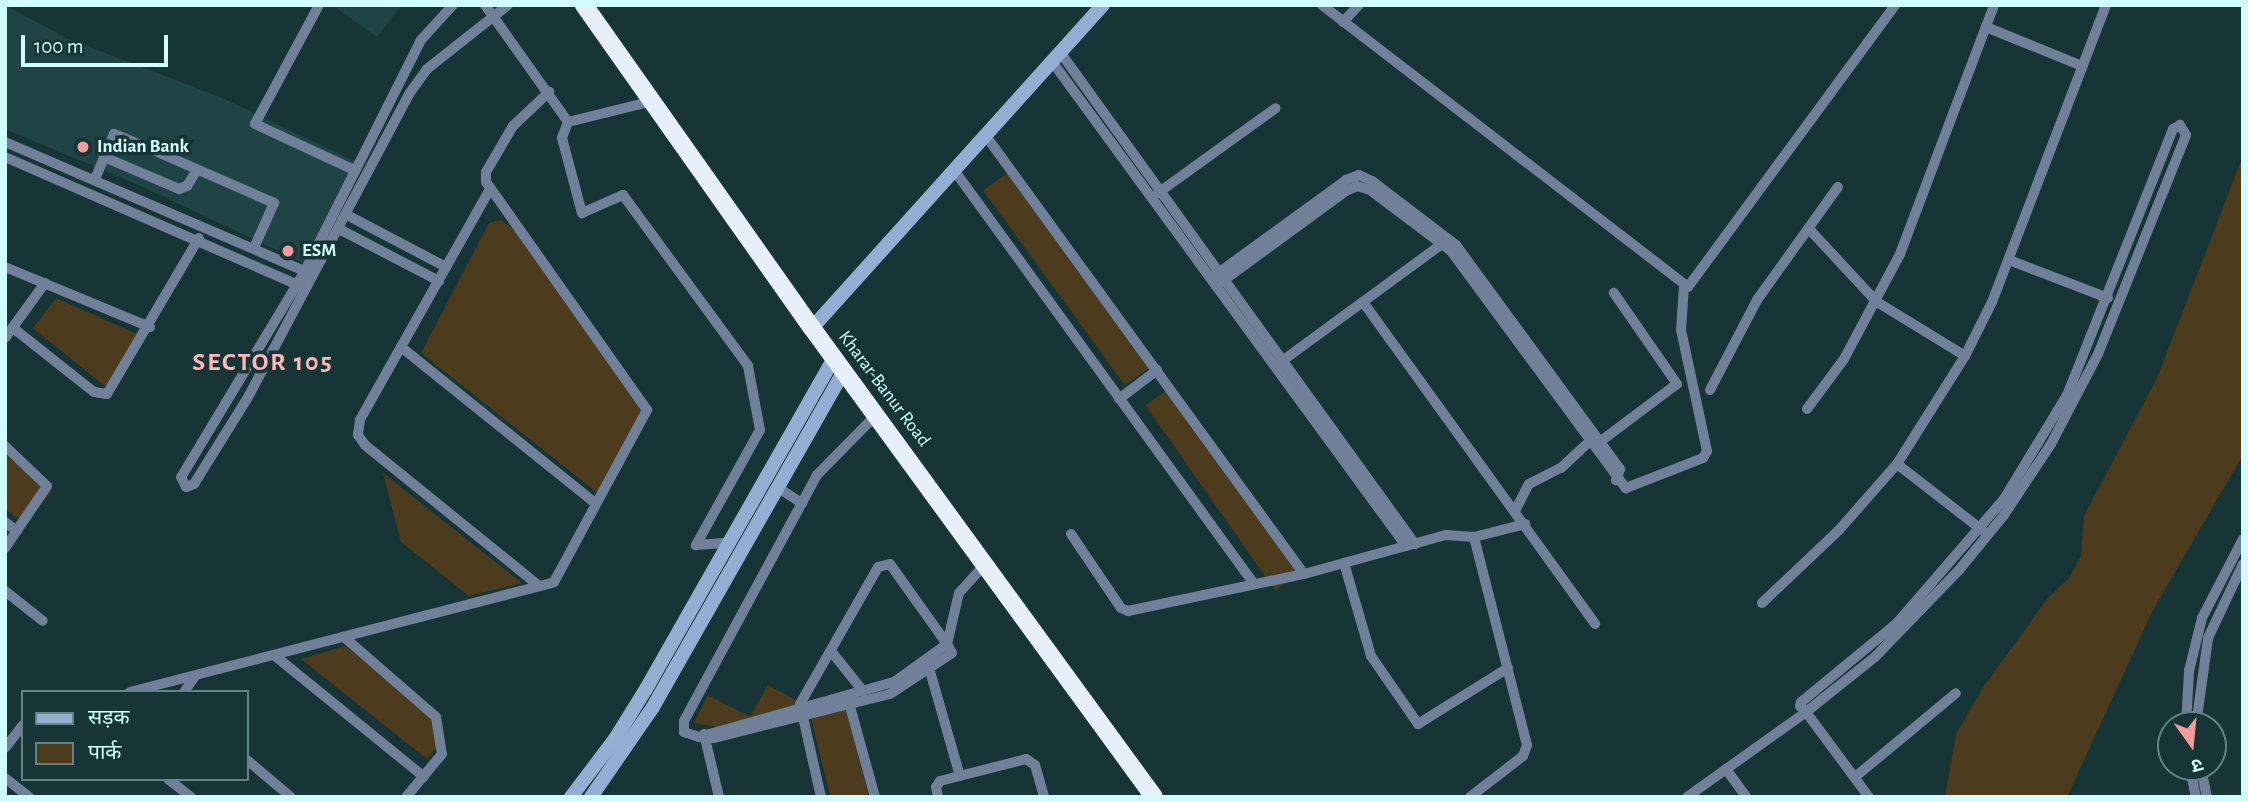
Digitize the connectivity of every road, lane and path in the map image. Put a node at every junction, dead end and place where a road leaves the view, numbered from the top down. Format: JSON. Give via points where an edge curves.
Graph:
{"nodes":[{"id":1,"x":319,"y":5,"type":"edge"},
{"id":2,"x":453,"y":5,"type":"edge"},
{"id":3,"x":485,"y":5,"type":"edge"},
{"id":4,"x":508,"y":5,"type":"edge"},
{"id":5,"x":584,"y":5,"type":"edge"},
{"id":6,"x":1103,"y":5,"type":"edge"},
{"id":7,"x":1322,"y":5,"type":"edge"},
{"id":8,"x":1359,"y":5,"type":"edge"},
{"id":9,"x":1895,"y":5,"type":"edge"},
{"id":10,"x":1994,"y":5,"type":"edge"},
{"id":11,"x":2106,"y":5,"type":"edge"},
{"id":12,"x":493,"y":16,"type":"junction"},
{"id":13,"x":1343,"y":22,"type":"junction"},
{"id":14,"x":1986,"y":27,"type":"junction"},
{"id":15,"x":1056,"y":56,"type":"junction"},
{"id":16,"x":2082,"y":66,"type":"junction"},
{"id":17,"x":549,"y":92,"type":"junction"},
{"id":18,"x":653,"y":101,"type":"junction"},
{"id":19,"x":1276,"y":108,"type":"dead end"},
{"id":20,"x":568,"y":122,"type":"junction"},
{"id":21,"x":986,"y":136,"type":"junction"},
{"id":22,"x":5,"y":142,"type":"edge"},
{"id":23,"x":5,"y":157,"type":"edge"},
{"id":24,"x":104,"y":157,"type":"junction"},
{"id":25,"x":197,"y":170,"type":"junction"},
{"id":26,"x":354,"y":170,"type":"junction"},
{"id":27,"x":954,"y":170,"type":"junction"},
{"id":28,"x":95,"y":179,"type":"junction"},
{"id":29,"x":1838,"y":187,"type":"dead end"},
{"id":30,"x":490,"y":190,"type":"junction"},
{"id":31,"x":1161,"y":191,"type":"junction"},
{"id":32,"x":1152,"y":197,"type":"junction"},
{"id":33,"x":346,"y":215,"type":"junction"},
{"id":34,"x":340,"y":229,"type":"junction"},
{"id":35,"x":1810,"y":230,"type":"junction"},
{"id":36,"x":200,"y":239,"type":"junction"},
{"id":37,"x":1446,"y":241,"type":"junction"},
{"id":38,"x":254,"y":248,"type":"junction"},
{"id":39,"x":2009,"y":260,"type":"junction"},
{"id":40,"x":5,"y":267,"type":"edge"},
{"id":41,"x":446,"y":267,"type":"junction"},
{"id":42,"x":304,"y":271,"type":"junction"},
{"id":43,"x":1217,"y":279,"type":"junction"},
{"id":44,"x":439,"y":281,"type":"junction"},
{"id":45,"x":45,"y":283,"type":"junction"},
{"id":46,"x":298,"y":283,"type":"junction"},
{"id":47,"x":1684,"y":286,"type":"junction"},
{"id":48,"x":308,"y":289,"type":"junction"},
{"id":49,"x":1614,"y":293,"type":"dead end"},
{"id":50,"x":2108,"y":298,"type":"junction"},
{"id":51,"x":1363,"y":302,"type":"junction"},
{"id":52,"x":1877,"y":302,"type":"junction"},
{"id":53,"x":150,"y":327,"type":"junction"},
{"id":54,"x":13,"y":328,"type":"junction"},
{"id":55,"x":812,"y":328,"type":"junction"},
{"id":56,"x":5,"y":338,"type":"edge"},
{"id":57,"x":401,"y":347,"type":"junction"},
{"id":58,"x":1965,"y":356,"type":"junction"},
{"id":59,"x":1279,"y":363,"type":"junction"},
{"id":60,"x":839,"y":364,"type":"junction"},
{"id":61,"x":1157,"y":370,"type":"junction"},
{"id":62,"x":1710,"y":390,"type":"dead end"},
{"id":63,"x":234,"y":392,"type":"junction"},
{"id":64,"x":247,"y":399,"type":"junction"},
{"id":65,"x":1119,"y":399,"type":"junction"},
{"id":66,"x":1807,"y":409,"type":"dead end"},
{"id":67,"x":877,"y":413,"type":"junction"},
{"id":68,"x":1601,"y":441,"type":"junction"},
{"id":69,"x":1588,"y":442,"type":"junction"},
{"id":70,"x":5,"y":446,"type":"edge"},
{"id":71,"x":1897,"y":464,"type":"junction"},
{"id":72,"x":1616,"y":480,"type":"junction"},
{"id":73,"x":777,"y":487,"type":"junction"},
{"id":74,"x":802,"y":503,"type":"junction"},
{"id":75,"x":596,"y":504,"type":"junction"},
{"id":76,"x":1515,"y":511,"type":"junction"},
{"id":77,"x":5,"y":522,"type":"edge"},
{"id":78,"x":1525,"y":524,"type":"junction"},
{"id":79,"x":17,"y":531,"type":"junction"},
{"id":80,"x":1984,"y":532,"type":"junction"},
{"id":81,"x":1071,"y":534,"type":"dead end"},
{"id":82,"x":1474,"y":537,"type":"junction"},
{"id":83,"x":2243,"y":540,"type":"edge"},
{"id":84,"x":727,"y":543,"type":"junction"},
{"id":85,"x":1411,"y":545,"type":"junction"},
{"id":86,"x":5,"y":548,"type":"edge"},
{"id":87,"x":986,"y":563,"type":"junction"},
{"id":88,"x":1344,"y":563,"type":"junction"},
{"id":89,"x":2243,"y":564,"type":"edge"},
{"id":90,"x":1304,"y":574,"type":"junction"},
{"id":91,"x":1254,"y":584,"type":"junction"},
{"id":92,"x":539,"y":586,"type":"junction"},
{"id":93,"x":5,"y":591,"type":"edge"},
{"id":94,"x":1762,"y":603,"type":"dead end"},
{"id":95,"x":43,"y":621,"type":"dead end"},
{"id":96,"x":1595,"y":624,"type":"dead end"},
{"id":97,"x":344,"y":637,"type":"junction"},
{"id":98,"x":947,"y":643,"type":"junction"},
{"id":99,"x":831,"y":651,"type":"junction"},
{"id":100,"x":274,"y":655,"type":"junction"},
{"id":101,"x":1508,"y":668,"type":"junction"},
{"id":102,"x":930,"y":671,"type":"junction"},
{"id":103,"x":195,"y":676,"type":"junction"},
{"id":104,"x":138,"y":690,"type":"edge"},
{"id":105,"x":185,"y":690,"type":"edge"},
{"id":106,"x":863,"y":691,"type":"junction"},
{"id":107,"x":1956,"y":693,"type":"dead end"},
{"id":108,"x":848,"y":699,"type":"junction"},
{"id":109,"x":2187,"y":711,"type":"edge"},
{"id":110,"x":2198,"y":711,"type":"edge"},
{"id":111,"x":800,"y":712,"type":"junction"},
{"id":112,"x":1806,"y":712,"type":"junction"},
{"id":113,"x":19,"y":734,"type":"edge"},
{"id":114,"x":703,"y":736,"type":"junction"},
{"id":115,"x":5,"y":747,"type":"edge"},
{"id":116,"x":248,"y":761,"type":"edge"},
{"id":117,"x":1726,"y":769,"type":"junction"},
{"id":118,"x":424,"y":776,"type":"junction"},
{"id":119,"x":960,"y":776,"type":"junction"},
{"id":120,"x":1855,"y":777,"type":"junction"},
{"id":121,"x":5,"y":778,"type":"edge"},
{"id":122,"x":171,"y":781,"type":"edge"},
{"id":123,"x":29,"y":797,"type":"edge"},
{"id":124,"x":191,"y":797,"type":"edge"},
{"id":125,"x":290,"y":797,"type":"edge"},
{"id":126,"x":406,"y":797,"type":"edge"},
{"id":127,"x":571,"y":797,"type":"edge"},
{"id":128,"x":590,"y":797,"type":"edge"},
{"id":129,"x":719,"y":797,"type":"edge"},
{"id":130,"x":821,"y":797,"type":"edge"},
{"id":131,"x":875,"y":797,"type":"edge"},
{"id":132,"x":938,"y":797,"type":"edge"},
{"id":133,"x":1044,"y":797,"type":"edge"},
{"id":134,"x":1154,"y":797,"type":"edge"},
{"id":135,"x":1470,"y":797,"type":"edge"},
{"id":136,"x":1687,"y":797,"type":"edge"},
{"id":137,"x":1746,"y":797,"type":"edge"},
{"id":138,"x":1869,"y":797,"type":"edge"}],
"edges":[{"from":1,"to":26,"type":"street","via":[[255,124]]},
{"from":2,"to":26,"type":"street","via":[[426,31]]},
{"from":3,"to":12,"type":"street"},
{"from":4,"to":12,"type":"street"},
{"from":5,"to":18,"type":"highway","name":"Kharar-Banur Road"},
{"from":6,"to":15,"type":"main road"},
{"from":7,"to":13,"type":"street"},
{"from":8,"to":13,"type":"street"},
{"from":9,"to":47,"type":"street","via":[[1697,279]]},
{"from":10,"to":14,"type":"street"},
{"from":11,"to":16,"type":"street"},
{"from":12,"to":17,"type":"street"},
{"from":12,"to":33,"type":"street","via":[[418,80]]},
{"from":13,"to":47,"type":"street"},
{"from":14,"to":16,"type":"street"},
{"from":14,"to":52,"type":"street"},
{"from":15,"to":21,"type":"main road"},
{"from":15,"to":31,"type":"street"},
{"from":15,"to":32,"type":"street"},
{"from":16,"to":39,"type":"street"},
{"from":17,"to":20,"type":"street"},
{"from":17,"to":30,"type":"street","via":[[508,135],[486,172]]},
{"from":18,"to":20,"type":"street"},
{"from":18,"to":55,"type":"highway","name":"Kharar-Banur Road"},
{"from":19,"to":31,"type":"street"},
{"from":20,"to":84,"type":"street","via":[[562,138],[582,213],[622,195],[751,375],[760,430],[696,545]]},
{"from":21,"to":27,"type":"main road"},
{"from":21,"to":61,"type":"street"},
{"from":22,"to":28,"type":"street"},
{"from":23,"to":36,"type":"street"},
{"from":24,"to":25,"type":"street","via":[[179,189],[187,186]]},
{"from":24,"to":25,"type":"street","via":[[114,134]]},
{"from":24,"to":28,"type":"street"},
{"from":25,"to":38,"type":"street","via":[[274,203]]},
{"from":26,"to":42,"type":"street"},
{"from":27,"to":55,"type":"main road"},
{"from":27,"to":65,"type":"street"},
{"from":28,"to":38,"type":"street"},
{"from":29,"to":35,"type":"street"},
{"from":30,"to":41,"type":"street"},
{"from":30,"to":75,"type":"street","via":[[646,405],[646,416]]},
{"from":31,"to":32,"type":"street"},
{"from":31,"to":43,"type":"street"},
{"from":32,"to":43,"type":"street"},
{"from":33,"to":34,"type":"street"},
{"from":33,"to":41,"type":"street"},
{"from":34,"to":44,"type":"street"},
{"from":34,"to":48,"type":"street"},
{"from":35,"to":52,"type":"street"},
{"from":35,"to":62,"type":"street","via":[[1758,300]]},
{"from":36,"to":46,"type":"street"},
{"from":36,"to":53,"type":"street"},
{"from":37,"to":43,"type":"street","via":[[1359,175],[1346,180]]},
{"from":37,"to":51,"type":"street"},
{"from":37,"to":68,"type":"street"},
{"from":37,"to":69,"type":"street"},
{"from":38,"to":42,"type":"street"},
{"from":39,"to":50,"type":"street"},
{"from":39,"to":58,"type":"street"},
{"from":40,"to":45,"type":"street"},
{"from":41,"to":44,"type":"street"},
{"from":42,"to":46,"type":"street"},
{"from":43,"to":59,"type":"street"},
{"from":44,"to":57,"type":"street"},
{"from":45,"to":53,"type":"street"},
{"from":45,"to":54,"type":"street"},
{"from":46,"to":48,"type":"street"},
{"from":46,"to":63,"type":"street"},
{"from":47,"to":72,"type":"street","via":[[1681,330],[1706,455],[1632,488]]},
{"from":48,"to":64,"type":"street"},
{"from":49,"to":68,"type":"street","via":[[1676,384]]},
{"from":50,"to":80,"type":"street","via":[[2048,430]]},
{"from":50,"to":80,"type":"street","via":[[2173,129],[2180,125],[2186,135],[2098,354],[2051,444]]},
{"from":51,"to":59,"type":"street"},
{"from":51,"to":76,"type":"street"},
{"from":52,"to":58,"type":"street"},
{"from":52,"to":66,"type":"street","via":[[1844,359]]},
{"from":53,"to":54,"type":"street","via":[[111,391],[102,395]]},
{"from":54,"to":56,"type":"street"},
{"from":55,"to":60,"type":"highway","name":"Kharar-Banur Road"},
{"from":57,"to":75,"type":"street"},
{"from":57,"to":92,"type":"street","via":[[359,420],[360,440]]},
{"from":58,"to":71,"type":"street"},
{"from":59,"to":85,"type":"street"},
{"from":60,"to":67,"type":"highway","name":"Kharar-Banur Road"},
{"from":60,"to":73,"type":"main road"},
{"from":60,"to":84,"type":"main road"},
{"from":61,"to":65,"type":"street"},
{"from":61,"to":90,"type":"street"},
{"from":63,"to":64,"type":"street"},
{"from":63,"to":64,"type":"street","via":[[181,477],[186,487],[194,484]]},
{"from":65,"to":91,"type":"street"},
{"from":67,"to":74,"type":"street","via":[[817,475]]},
{"from":67,"to":87,"type":"highway","name":"Kharar-Banur Road"},
{"from":68,"to":72,"type":"street","via":[[1621,471]]},
{"from":69,"to":72,"type":"street"},
{"from":69,"to":76,"type":"street","via":[[1561,468],[1529,484]]},
{"from":70,"to":79,"type":"street","via":[[47,486]]},
{"from":71,"to":80,"type":"street"},
{"from":71,"to":94,"type":"street","via":[[1839,530]]},
{"from":73,"to":74,"type":"street"},
{"from":73,"to":128,"type":"main road","via":[[653,708]]},
{"from":74,"to":114,"type":"street","via":[[684,721],[684,732]]},
{"from":75,"to":92,"type":"street","via":[[555,582]]},
{"from":76,"to":78,"type":"street"},
{"from":77,"to":79,"type":"street"},
{"from":78,"to":82,"type":"street"},
{"from":78,"to":96,"type":"street"},
{"from":79,"to":86,"type":"street"},
{"from":80,"to":112,"type":"street","via":[[1897,623],[1802,700]]},
{"from":81,"to":91,"type":"street","via":[[1124,611]]},
{"from":82,"to":85,"type":"street","via":[[1453,534]]},
{"from":82,"to":101,"type":"street"},
{"from":83,"to":109,"type":"street","via":[[2202,618],[2189,671]]},
{"from":84,"to":127,"type":"main road","via":[[615,739]]},
{"from":85,"to":88,"type":"street"},
{"from":87,"to":98,"type":"street","via":[[959,593]]},
{"from":87,"to":134,"type":"highway","name":"Kharar-Banur Road"},
{"from":88,"to":90,"type":"street"},
{"from":88,"to":101,"type":"street","via":[[1371,656],[1418,724]]},
{"from":89,"to":110,"type":"street","via":[[2208,638]]},
{"from":90,"to":91,"type":"street"},
{"from":92,"to":97,"type":"street"},
{"from":93,"to":95,"type":"street"},
{"from":97,"to":100,"type":"street"},
{"from":97,"to":118,"type":"street","via":[[432,711],[442,754]]},
{"from":98,"to":99,"type":"street","via":[[886,563],[878,567]]},
{"from":98,"to":102,"type":"street","via":[[953,653]]},
{"from":98,"to":106,"type":"street","via":[[894,682]]},
{"from":99,"to":106,"type":"street"},
{"from":99,"to":111,"type":"street"},
{"from":100,"to":103,"type":"street"},
{"from":100,"to":118,"type":"street"},
{"from":101,"to":135,"type":"street","via":[[1526,750]]},
{"from":102,"to":108,"type":"street","via":[[898,692]]},
{"from":102,"to":119,"type":"street"},
{"from":103,"to":104,"type":"street"},
{"from":103,"to":105,"type":"street"},
{"from":106,"to":108,"type":"street"},
{"from":107,"to":120,"type":"street"},
{"from":108,"to":111,"type":"street"},
{"from":108,"to":131,"type":"street"},
{"from":111,"to":114,"type":"street"},
{"from":111,"to":130,"type":"street"},
{"from":112,"to":117,"type":"street"},
{"from":112,"to":120,"type":"street"},
{"from":113,"to":115,"type":"street"},
{"from":114,"to":129,"type":"street"},
{"from":116,"to":125,"type":"street"},
{"from":117,"to":136,"type":"street"},
{"from":117,"to":137,"type":"street"},
{"from":118,"to":126,"type":"street"},
{"from":119,"to":132,"type":"street","via":[[937,784]]},
{"from":119,"to":133,"type":"street","via":[[1030,759]]},
{"from":120,"to":138,"type":"street"},
{"from":121,"to":123,"type":"street"},
{"from":122,"to":124,"type":"street"}]}
